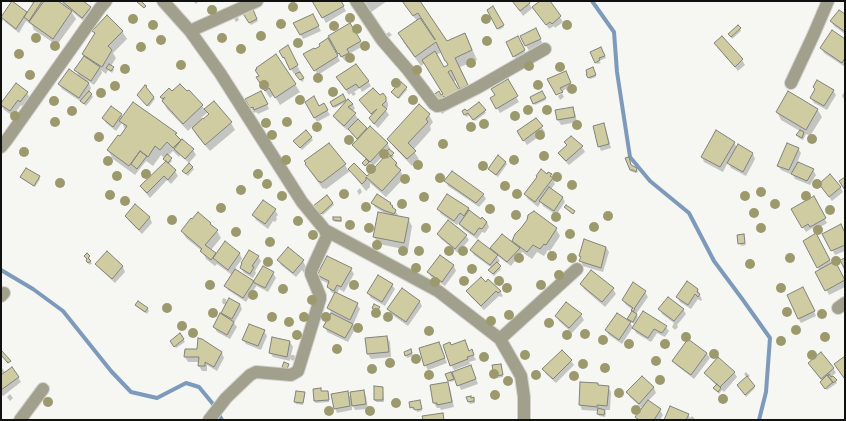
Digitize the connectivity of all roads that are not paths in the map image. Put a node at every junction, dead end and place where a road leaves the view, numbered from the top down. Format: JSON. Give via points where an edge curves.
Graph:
{"nodes":[{"id":1,"x":106,"y":1,"type":"edge"},
{"id":2,"x":163,"y":1,"type":"edge"},
{"id":3,"x":256,"y":1,"type":"edge"},
{"id":4,"x":356,"y":1,"type":"edge"},
{"id":5,"x":828,"y":1,"type":"edge"},
{"id":6,"x":190,"y":31,"type":"junction"},
{"id":7,"x":545,"y":49,"type":"dead end"},
{"id":8,"x":791,"y":83,"type":"dead end"},
{"id":9,"x":1,"y":147,"type":"edge"},
{"id":10,"x":325,"y":230,"type":"junction"},
{"id":11,"x":577,"y":269,"type":"dead end"},
{"id":12,"x":500,"y":339,"type":"junction"},
{"id":13,"x":43,"y":389,"type":"dead end"},
{"id":14,"x":20,"y":420,"type":"edge"},
{"id":15,"x":209,"y":420,"type":"edge"},
{"id":16,"x":524,"y":420,"type":"edge"}],
"edges":[{"from":1,"to":9,"type":"street"},
{"from":2,"to":6,"type":"street"},
{"from":3,"to":6,"type":"street"},
{"from":4,"to":7,"type":"street","via":[[382,40],[437,106],[478,88]]},
{"from":5,"to":8,"type":"street"},
{"from":6,"to":10,"type":"street","via":[[220,73],[302,202]]},
{"from":10,"to":12,"type":"street","via":[[438,291]]},
{"from":10,"to":15,"type":"street","via":[[327,236],[311,270],[320,299],[298,371],[291,375],[256,372],[250,375],[226,398]]},
{"from":11,"to":12,"type":"street"},
{"from":12,"to":16,"type":"street","via":[[521,376]]},
{"from":13,"to":14,"type":"street"}]}
